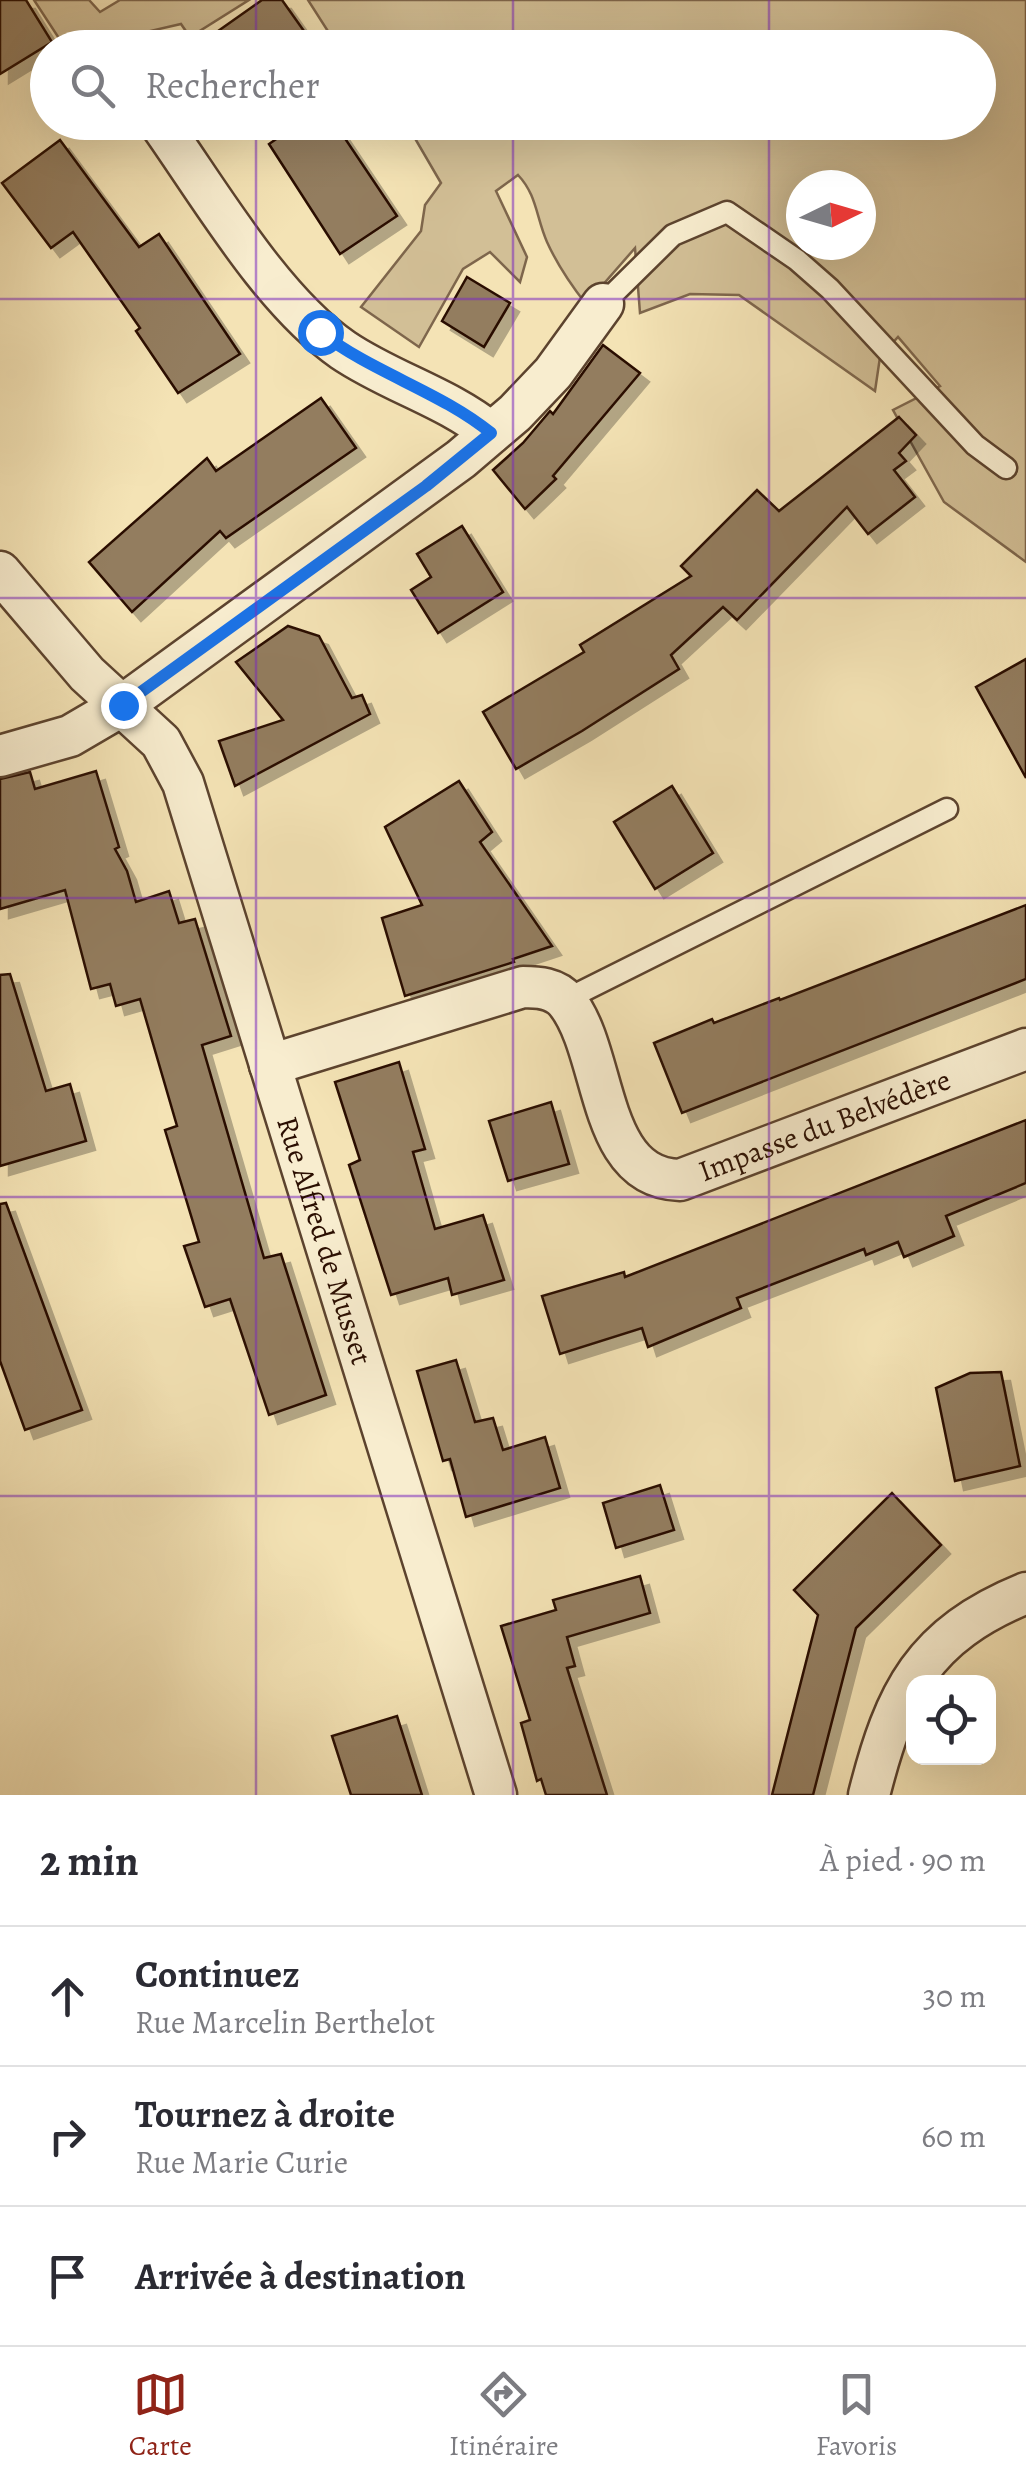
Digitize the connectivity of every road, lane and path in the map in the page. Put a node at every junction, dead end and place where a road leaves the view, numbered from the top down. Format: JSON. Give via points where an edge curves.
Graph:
{"nodes":[{"id":1,"x":172,"y":140,"type":"edge"},
{"id":2,"x":604,"y":304,"type":"joint"},
{"id":3,"x":491,"y":433,"type":"junction"},
{"id":4,"x":1006,"y":468,"type":"dead end"},
{"id":5,"x":0,"y":572,"type":"edge"},
{"id":6,"x":123,"y":705,"type":"junction"},
{"id":7,"x":0,"y":756,"type":"edge"},
{"id":8,"x":947,"y":808,"type":"dead end"},
{"id":9,"x":565,"y":1000,"type":"junction"},
{"id":10,"x":1026,"y":1049,"type":"edge"},
{"id":11,"x":270,"y":1065,"type":"junction"},
{"id":12,"x":1026,"y":1593,"type":"edge"},
{"id":13,"x":496,"y":1795,"type":"edge"},
{"id":14,"x":869,"y":1795,"type":"edge"}],
"edges":[{"from":1,"to":3,"type":"street","via":[[300,313],[346,352],[462,411]]},
{"from":2,"to":3,"type":"street","via":[[553,373]]},
{"from":2,"to":4,"type":"lane","via":[[674,235],[727,212],[830,288],[975,445]]},
{"from":3,"to":6,"type":"street"},
{"from":5,"to":6,"type":"street","name":"Rue Alfred de Musset","via":[[87,674]]},
{"from":6,"to":7,"type":"street","via":[[70,736]]},
{"from":6,"to":11,"type":"street","name":"Rue Alfred de Musset","via":[[162,742],[183,784]]},
{"from":8,"to":9,"type":"lane"},
{"from":9,"to":10,"type":"street","name":"Impasse du Belvédère","via":[[623,1144],[634,1163],[660,1180],[698,1176]]},
{"from":9,"to":11,"type":"street","via":[[540,987],[523,987]]},
{"from":11,"to":13,"type":"street","name":"Rue Alfred de Musset"},
{"from":12,"to":14,"type":"street","via":[[965,1623],[913,1676]]}]}
